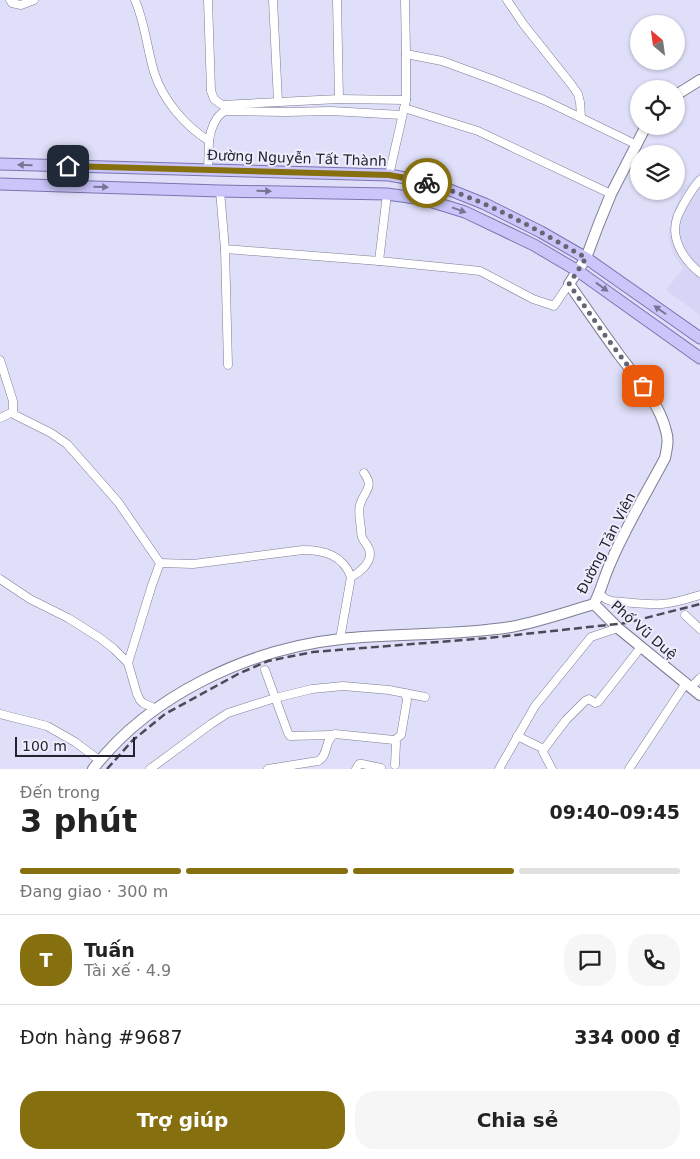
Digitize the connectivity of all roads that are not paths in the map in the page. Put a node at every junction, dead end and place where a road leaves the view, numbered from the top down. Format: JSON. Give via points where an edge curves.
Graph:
{"nodes":[{"id":1,"x":10,"y":0,"type":"edge"},
{"id":2,"x":34,"y":0,"type":"edge"},
{"id":3,"x":135,"y":0,"type":"edge"},
{"id":4,"x":208,"y":0,"type":"edge"},
{"id":5,"x":273,"y":0,"type":"edge"},
{"id":6,"x":337,"y":0,"type":"edge"},
{"id":7,"x":405,"y":0,"type":"edge"},
{"id":8,"x":507,"y":0,"type":"edge"},
{"id":9,"x":406,"y":54,"type":"junction"},
{"id":10,"x":700,"y":80,"type":"edge"},
{"id":11,"x":685,"y":89,"type":"edge"},
{"id":12,"x":339,"y":99,"type":"junction"},
{"id":13,"x":278,"y":102,"type":"junction"},
{"id":14,"x":404,"y":108,"type":"junction"},
{"id":15,"x":581,"y":117,"type":"junction"},
{"id":16,"x":642,"y":135,"type":"edge"},
{"id":17,"x":209,"y":141,"type":"junction"},
{"id":18,"x":637,"y":145,"type":"joint"},
{"id":19,"x":630,"y":158,"type":"edge"},
{"id":20,"x":0,"y":164,"type":"edge"},
{"id":21,"x":208,"y":170,"type":"junction"},
{"id":22,"x":389,"y":175,"type":"junction"},
{"id":23,"x":700,"y":180,"type":"edge"},
{"id":24,"x":0,"y":184,"type":"edge"},
{"id":25,"x":220,"y":191,"type":"junction"},
{"id":26,"x":387,"y":194,"type":"junction"},
{"id":27,"x":611,"y":194,"type":"junction"},
{"id":28,"x":225,"y":249,"type":"junction"},
{"id":29,"x":586,"y":258,"type":"junction"},
{"id":30,"x":379,"y":261,"type":"junction"},
{"id":31,"x":578,"y":270,"type":"junction"},
{"id":32,"x":700,"y":273,"type":"edge"},
{"id":33,"x":569,"y":284,"type":"junction"},
{"id":34,"x":700,"y":338,"type":"edge"},
{"id":35,"x":700,"y":358,"type":"edge"},
{"id":36,"x":0,"y":360,"type":"edge"},
{"id":37,"x":228,"y":365,"type":"dead end"},
{"id":38,"x":13,"y":412,"type":"junction"},
{"id":39,"x":0,"y":418,"type":"edge"},
{"id":40,"x":364,"y":473,"type":"dead end"},
{"id":41,"x":160,"y":563,"type":"junction"},
{"id":42,"x":351,"y":577,"type":"junction"},
{"id":43,"x":0,"y":579,"type":"edge"},
{"id":44,"x":700,"y":595,"type":"edge"},
{"id":45,"x":597,"y":599,"type":"junction"},
{"id":46,"x":685,"y":615,"type":"dead end"},
{"id":47,"x":618,"y":628,"type":"junction"},
{"id":48,"x":700,"y":628,"type":"edge"},
{"id":49,"x":340,"y":639,"type":"junction"},
{"id":50,"x":641,"y":647,"type":"junction"},
{"id":51,"x":128,"y":663,"type":"junction"},
{"id":52,"x":265,"y":670,"type":"dead end"},
{"id":53,"x":700,"y":678,"type":"edge"},
{"id":54,"x":689,"y":685,"type":"junction"},
{"id":55,"x":405,"y":693,"type":"junction"},
{"id":56,"x":700,"y":695,"type":"edge"},
{"id":57,"x":425,"y":697,"type":"dead end"},
{"id":58,"x":275,"y":698,"type":"junction"},
{"id":59,"x":156,"y":709,"type":"junction"},
{"id":60,"x":0,"y":714,"type":"edge"},
{"id":61,"x":331,"y":735,"type":"junction"},
{"id":62,"x":517,"y":736,"type":"junction"},
{"id":63,"x":394,"y":740,"type":"junction"},
{"id":64,"x":544,"y":749,"type":"junction"},
{"id":65,"x":99,"y":760,"type":"junction"},
{"id":66,"x":395,"y":765,"type":"dead end"},
{"id":67,"x":381,"y":768,"type":"dead end"},
{"id":68,"x":93,"y":769,"type":"edge"},
{"id":69,"x":150,"y":769,"type":"edge"},
{"id":70,"x":268,"y":769,"type":"edge"},
{"id":71,"x":356,"y":769,"type":"edge"},
{"id":72,"x":499,"y":769,"type":"edge"},
{"id":73,"x":552,"y":769,"type":"edge"},
{"id":74,"x":629,"y":769,"type":"edge"}],
"edges":[{"from":1,"to":2,"type":"street","via":[[21,5]]},
{"from":3,"to":17,"type":"street","via":[[155,73],[166,100],[179,116]]},
{"from":4,"to":13,"type":"street","via":[[211,91],[214,99],[222,105]]},
{"from":5,"to":13,"type":"street"},
{"from":6,"to":12,"type":"street"},
{"from":7,"to":9,"type":"street"},
{"from":8,"to":15,"type":"street","via":[[578,94]]},
{"from":9,"to":14,"type":"street"},
{"from":9,"to":15,"type":"street","via":[[442,61]]},
{"from":10,"to":11,"type":"street"},
{"from":12,"to":13,"type":"street"},
{"from":12,"to":14,"type":"street"},
{"from":14,"to":17,"type":"street","via":[[225,111],[219,114]]},
{"from":14,"to":22,"type":"street"},
{"from":14,"to":27,"type":"street","via":[[478,131]]},
{"from":15,"to":18,"type":"street"},
{"from":16,"to":18,"type":"street"},
{"from":17,"to":21,"type":"street"},
{"from":19,"to":27,"type":"street"},
{"from":21,"to":20,"type":"main road","name":"Đường Nguyễn Tất Thành","one_way":true},
{"from":21,"to":22,"type":"main road","name":"Đường Nguyễn Tất Thành"},
{"from":22,"to":29,"type":"main road","name":"Đường Nguyễn Tất Thành","via":[[429,183],[470,198]]},
{"from":23,"to":32,"type":"street","via":[[677,218],[675,232],[680,251]]},
{"from":24,"to":25,"type":"main road","one_way":true},
{"from":25,"to":26,"type":"main road","one_way":true},
{"from":25,"to":28,"type":"street"},
{"from":26,"to":30,"type":"street"},
{"from":26,"to":31,"type":"main road","one_way":true,"via":[[423,199],[465,212]]},
{"from":27,"to":29,"type":"street"},
{"from":28,"to":30,"type":"street"},
{"from":28,"to":37,"type":"street"},
{"from":29,"to":31,"type":"street"},
{"from":34,"to":29,"type":"main road","name":"Đường Nguyễn Tất Thành","one_way":true},
{"from":30,"to":33,"type":"street","via":[[480,271],[554,306]]},
{"from":31,"to":33,"type":"street"},
{"from":31,"to":35,"type":"main road","one_way":true},
{"from":33,"to":45,"type":"street","name":"Đường Tản Viên","via":[[653,399],[661,415],[668,444],[666,458],[614,556]]},
{"from":36,"to":38,"type":"street","via":[[13,401]]},
{"from":38,"to":39,"type":"street"},
{"from":38,"to":41,"type":"street","via":[[66,444],[118,502]]},
{"from":40,"to":42,"type":"street","via":[[369,484],[359,512],[362,537],[371,555],[367,564]]},
{"from":41,"to":42,"type":"street","via":[[192,564],[317,550],[342,562]]},
{"from":41,"to":51,"type":"street"},
{"from":42,"to":49,"type":"street"},
{"from":43,"to":51,"type":"street","via":[[30,600],[100,638]]},
{"from":44,"to":45,"type":"street","via":[[663,604]]},
{"from":45,"to":47,"type":"street","name":"Phố Vũ Duệ"},
{"from":45,"to":49,"type":"street","name":"Đường Tản Viên","via":[[512,627]]},
{"from":46,"to":48,"type":"street"},
{"from":47,"to":50,"type":"street","name":"Phố Vũ Duệ"},
{"from":47,"to":62,"type":"street","via":[[592,638],[545,692]]},
{"from":49,"to":59,"type":"street","name":"Đường Tản Viên","via":[[301,645],[254,658],[195,684]]},
{"from":50,"to":54,"type":"street","name":"Phố Vũ Duệ"},
{"from":50,"to":64,"type":"street","via":[[598,702],[584,701]]},
{"from":51,"to":59,"type":"street","via":[[140,700]]},
{"from":52,"to":58,"type":"street"},
{"from":53,"to":54,"type":"street"},
{"from":54,"to":56,"type":"street","name":"Phố Vũ Duệ"},
{"from":54,"to":74,"type":"street"},
{"from":55,"to":57,"type":"street"},
{"from":55,"to":58,"type":"street","via":[[343,686]]},
{"from":55,"to":63,"type":"street","via":[[407,700],[401,735]]},
{"from":58,"to":61,"type":"street","via":[[290,736]]},
{"from":58,"to":69,"type":"street","via":[[228,713]]},
{"from":59,"to":65,"type":"street","name":"Đường Tản Viên"},
{"from":60,"to":65,"type":"street","via":[[47,726]]},
{"from":61,"to":63,"type":"street"},
{"from":61,"to":70,"type":"street","via":[[322,760]]},
{"from":62,"to":64,"type":"street"},
{"from":62,"to":72,"type":"street"},
{"from":63,"to":66,"type":"street"},
{"from":64,"to":73,"type":"street"},
{"from":65,"to":68,"type":"street","name":"Đường Tản Viên"},
{"from":67,"to":71,"type":"street","via":[[359,764]]}]}
